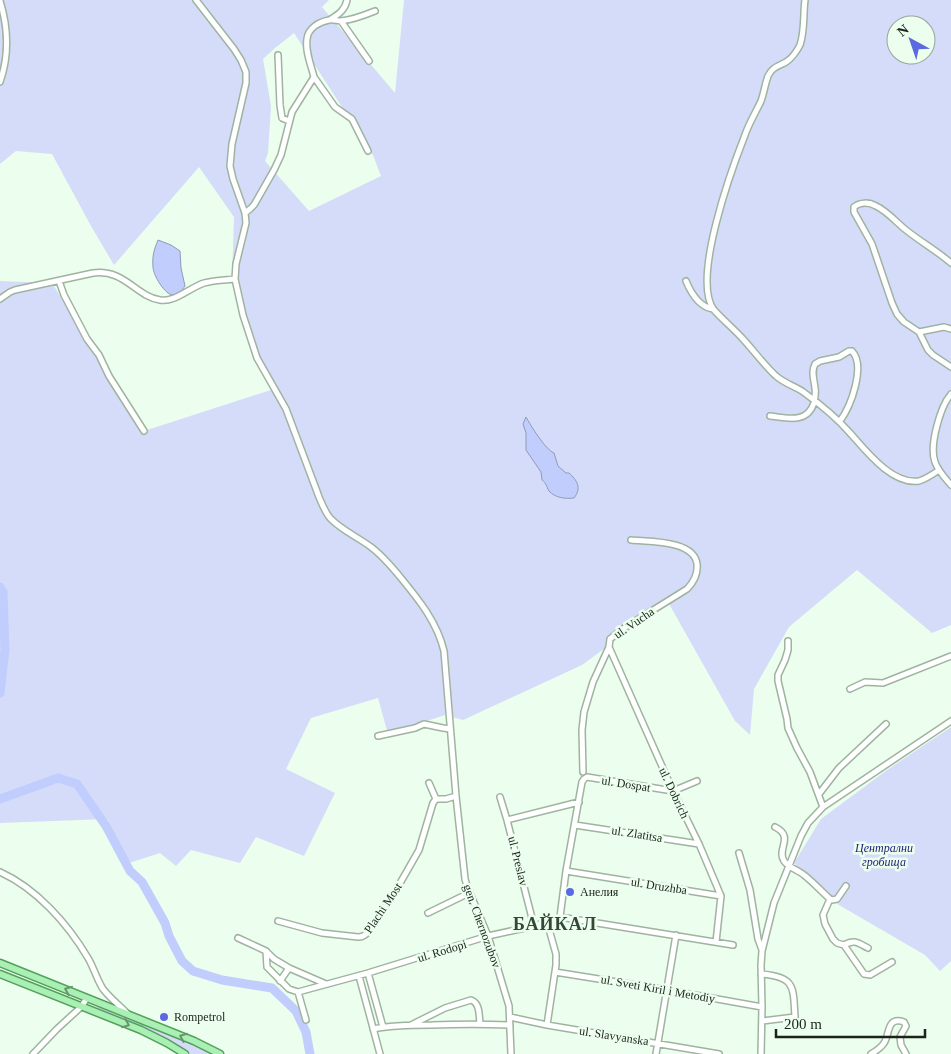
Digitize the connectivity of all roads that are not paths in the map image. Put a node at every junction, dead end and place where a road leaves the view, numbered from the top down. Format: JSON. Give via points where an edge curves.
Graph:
{"nodes":[{"id":1,"x":196,"y":0,"type":"edge"},
{"id":2,"x":347,"y":0,"type":"edge"},
{"id":3,"x":805,"y":0,"type":"edge"},
{"id":4,"x":0,"y":1,"type":"edge"},
{"id":5,"x":375,"y":11,"type":"dead end"},
{"id":6,"x":330,"y":20,"type":"junction"},
{"id":7,"x":341,"y":21,"type":"junction"},
{"id":8,"x":278,"y":55,"type":"dead end"},
{"id":9,"x":369,"y":61,"type":"dead end"},
{"id":10,"x":314,"y":77,"type":"junction"},
{"id":11,"x":0,"y":82,"type":"edge"},
{"id":12,"x":289,"y":122,"type":"junction"},
{"id":13,"x":368,"y":151,"type":"dead end"},
{"id":14,"x":245,"y":213,"type":"junction"},
{"id":15,"x":951,"y":262,"type":"edge"},
{"id":16,"x":235,"y":279,"type":"junction"},
{"id":17,"x":59,"y":281,"type":"junction"},
{"id":18,"x":686,"y":281,"type":"dead end"},
{"id":19,"x":0,"y":299,"type":"edge"},
{"id":20,"x":713,"y":309,"type":"junction"},
{"id":21,"x":951,"y":329,"type":"edge"},
{"id":22,"x":919,"y":332,"type":"junction"},
{"id":23,"x":951,"y":367,"type":"edge"},
{"id":24,"x":951,"y":394,"type":"edge"},
{"id":25,"x":814,"y":401,"type":"junction"},
{"id":26,"x":770,"y":416,"type":"dead end"},
{"id":27,"x":840,"y":421,"type":"junction"},
{"id":28,"x":144,"y":431,"type":"dead end"},
{"id":29,"x":939,"y":470,"type":"junction"},
{"id":30,"x":951,"y":485,"type":"edge"},
{"id":31,"x":631,"y":540,"type":"dead end"},
{"id":32,"x":788,"y":641,"type":"dead end"},
{"id":33,"x":610,"y":647,"type":"junction"},
{"id":34,"x":951,"y":656,"type":"edge"},
{"id":35,"x":850,"y":689,"type":"dead end"},
{"id":36,"x":951,"y":721,"type":"edge"},
{"id":37,"x":886,"y":724,"type":"dead end"},
{"id":38,"x":450,"y":729,"type":"junction"},
{"id":39,"x":378,"y":736,"type":"dead end"},
{"id":40,"x":583,"y":772,"type":"dead end"},
{"id":41,"x":697,"y":781,"type":"dead end"},
{"id":42,"x":429,"y":784,"type":"dead end"},
{"id":43,"x":673,"y":791,"type":"junction"},
{"id":44,"x":819,"y":794,"type":"junction"},
{"id":45,"x":456,"y":796,"type":"junction"},
{"id":46,"x":500,"y":797,"type":"dead end"},
{"id":47,"x":436,"y":799,"type":"junction"},
{"id":48,"x":579,"y":802,"type":"junction"},
{"id":49,"x":823,"y":807,"type":"junction"},
{"id":50,"x":508,"y":820,"type":"junction"},
{"id":51,"x":575,"y":825,"type":"junction"},
{"id":52,"x":775,"y":827,"type":"dead end"},
{"id":53,"x":699,"y":844,"type":"junction"},
{"id":54,"x":739,"y":853,"type":"dead end"},
{"id":55,"x":789,"y":866,"type":"junction"},
{"id":56,"x":566,"y":871,"type":"junction"},
{"id":57,"x":0,"y":872,"type":"edge"},
{"id":58,"x":846,"y":886,"type":"dead end"},
{"id":59,"x":470,"y":893,"type":"junction"},
{"id":60,"x":721,"y":896,"type":"junction"},
{"id":61,"x":830,"y":899,"type":"junction"},
{"id":62,"x":428,"y":913,"type":"dead end"},
{"id":63,"x":560,"y":917,"type":"junction"},
{"id":64,"x":278,"y":921,"type":"dead end"},
{"id":65,"x":547,"y":922,"type":"junction"},
{"id":66,"x":534,"y":926,"type":"junction"},
{"id":67,"x":488,"y":936,"type":"junction"},
{"id":68,"x":676,"y":936,"type":"junction"},
{"id":69,"x":238,"y":938,"type":"dead end"},
{"id":70,"x":716,"y":942,"type":"junction"},
{"id":71,"x":733,"y":945,"type":"dead end"},
{"id":72,"x":844,"y":945,"type":"junction"},
{"id":73,"x":868,"y":948,"type":"dead end"},
{"id":74,"x":266,"y":951,"type":"junction"},
{"id":75,"x":762,"y":951,"type":"junction"},
{"id":76,"x":892,"y":962,"type":"dead end"},
{"id":77,"x":0,"y":963,"type":"edge"},
{"id":78,"x":290,"y":968,"type":"junction"},
{"id":79,"x":555,"y":972,"type":"junction"},
{"id":80,"x":368,"y":973,"type":"junction"},
{"id":81,"x":0,"y":974,"type":"edge"},
{"id":82,"x":761,"y":974,"type":"junction"},
{"id":83,"x":358,"y":976,"type":"junction"},
{"id":84,"x":280,"y":981,"type":"junction"},
{"id":85,"x":327,"y":984,"type":"junction"},
{"id":86,"x":667,"y":990,"type":"junction"},
{"id":87,"x":298,"y":992,"type":"junction"},
{"id":88,"x":87,"y":998,"type":"junction"},
{"id":89,"x":81,"y":1007,"type":"junction"},
{"id":90,"x":762,"y":1007,"type":"junction"},
{"id":91,"x":128,"y":1014,"type":"junction"},
{"id":92,"x":510,"y":1017,"type":"junction"},
{"id":93,"x":306,"y":1020,"type":"dead end"},
{"id":94,"x":762,"y":1021,"type":"junction"},
{"id":95,"x":480,"y":1024,"type":"junction"},
{"id":96,"x":410,"y":1025,"type":"junction"},
{"id":97,"x":510,"y":1025,"type":"junction"},
{"id":98,"x":547,"y":1025,"type":"junction"},
{"id":99,"x":383,"y":1027,"type":"junction"},
{"id":100,"x":373,"y":1029,"type":"junction"},
{"id":101,"x":658,"y":1043,"type":"junction"},
{"id":102,"x":33,"y":1054,"type":"edge"},
{"id":103,"x":185,"y":1054,"type":"edge"},
{"id":104,"x":220,"y":1054,"type":"edge"},
{"id":105,"x":380,"y":1054,"type":"edge"},
{"id":106,"x":511,"y":1054,"type":"edge"},
{"id":107,"x":656,"y":1054,"type":"edge"},
{"id":108,"x":717,"y":1054,"type":"edge"},
{"id":109,"x":761,"y":1054,"type":"edge"},
{"id":110,"x":871,"y":1054,"type":"edge"},
{"id":111,"x":906,"y":1054,"type":"edge"}],
"edges":[{"from":1,"to":14,"type":"street","via":[[234,49],[246,72],[230,166]]},
{"from":2,"to":6,"type":"street","via":[[343,10]]},
{"from":3,"to":20,"type":"street","via":[[800,45],[790,59],[768,75],[720,208],[708,260],[708,294]]},
{"from":4,"to":11,"type":"street","via":[[7,36]]},
{"from":5,"to":7,"type":"street"},
{"from":6,"to":7,"type":"street"},
{"from":6,"to":10,"type":"street","via":[[313,27],[307,38]]},
{"from":7,"to":9,"type":"street"},
{"from":8,"to":12,"type":"street","via":[[282,118]]},
{"from":10,"to":12,"type":"street"},
{"from":10,"to":13,"type":"street","via":[[335,107],[352,118]]},
{"from":12,"to":14,"type":"street","via":[[274,170],[254,205]]},
{"from":14,"to":16,"type":"street"},
{"from":15,"to":22,"type":"street","via":[[883,210],[865,203],[854,207],[872,244],[897,314]]},
{"from":16,"to":17,"type":"street","via":[[202,284],[165,300],[147,295],[119,277],[102,272]]},
{"from":16,"to":38,"type":"street","name":"gen. Chernozubov","via":[[257,358],[286,409],[324,509],[335,522],[371,546],[387,562],[434,623],[444,651]]},
{"from":17,"to":19,"type":"street","via":[[15,290]]},
{"from":17,"to":28,"type":"street","via":[[87,339]]},
{"from":18,"to":20,"type":"street","via":[[697,300]]},
{"from":20,"to":25,"type":"street","via":[[776,376]]},
{"from":21,"to":22,"type":"street","via":[[944,327]]},
{"from":22,"to":23,"type":"street","via":[[928,350]]},
{"from":24,"to":29,"type":"street","via":[[943,407],[934,441],[933,451]]},
{"from":25,"to":26,"type":"street","via":[[810,412],[803,417]]},
{"from":25,"to":27,"type":"street"},
{"from":25,"to":27,"type":"street","via":[[815,364],[853,351],[858,374],[851,400]]},
{"from":27,"to":29,"type":"street","via":[[873,458],[894,475],[921,480]]},
{"from":29,"to":30,"type":"street"},
{"from":31,"to":33,"type":"street","name":"ul. Vucha","via":[[687,548],[696,559],[697,571],[687,589],[616,633],[610,639]]},
{"from":32,"to":44,"type":"street","via":[[778,681],[788,728]]},
{"from":33,"to":40,"type":"street","name":"ul. Vucha","via":[[593,682],[584,712]]},
{"from":33,"to":43,"type":"street","name":"ul. Dobrich"},
{"from":34,"to":35,"type":"street","via":[[883,683],[865,682]]},
{"from":36,"to":49,"type":"street"},
{"from":37,"to":44,"type":"street","via":[[839,768]]},
{"from":38,"to":39,"type":"street","via":[[424,724]]},
{"from":38,"to":45,"type":"street","name":"gen. Chernozubov"},
{"from":41,"to":43,"type":"street"},
{"from":42,"to":47,"type":"street"},
{"from":43,"to":48,"type":"street","name":"ul. Dospat","via":[[587,778],[582,782]]},
{"from":43,"to":53,"type":"street","name":"ul. Dobrich"},
{"from":44,"to":49,"type":"street"},
{"from":45,"to":47,"type":"street"},
{"from":45,"to":59,"type":"street","name":"gen. Chernozubov","via":[[465,879]]},
{"from":46,"to":50,"type":"street","name":"ul. Preslav"},
{"from":47,"to":64,"type":"street","name":"Plachi Most","via":[[419,850],[396,892],[365,936],[322,933]]},
{"from":48,"to":50,"type":"street"},
{"from":48,"to":51,"type":"street"},
{"from":49,"to":55,"type":"street","via":[[801,836]]},
{"from":50,"to":66,"type":"street","name":"ul. Preslav"},
{"from":51,"to":53,"type":"street","name":"ul. Zlatitsa"},
{"from":51,"to":56,"type":"street"},
{"from":52,"to":55,"type":"street","via":[[784,835],[783,856]]},
{"from":53,"to":60,"type":"street","name":"ul. Dobrich"},
{"from":54,"to":75,"type":"street"},
{"from":55,"to":61,"type":"street","via":[[806,876]]},
{"from":55,"to":75,"type":"street","via":[[774,903]]},
{"from":56,"to":60,"type":"street","name":"ul. Druzhba"},
{"from":56,"to":63,"type":"street"},
{"from":57,"to":91,"type":"street","via":[[13,878],[52,911],[87,957],[104,990]]},
{"from":58,"to":61,"type":"street","via":[[837,899]]},
{"from":59,"to":62,"type":"street"},
{"from":59,"to":67,"type":"street","name":"gen. Chernozubov"},
{"from":60,"to":70,"type":"street","name":"ul. Dobrich"},
{"from":61,"to":72,"type":"street","via":[[823,921],[833,939]]},
{"from":63,"to":65,"type":"street","name":"ul. Rodopi"},
{"from":63,"to":68,"type":"street"},
{"from":65,"to":66,"type":"street","name":"ul. Rodopi"},
{"from":65,"to":79,"type":"street","via":[[556,954]]},
{"from":66,"to":67,"type":"street","name":"ul. Rodopi"},
{"from":67,"to":80,"type":"street","name":"ul. Rodopi"},
{"from":67,"to":92,"type":"street","name":"gen. Chernozubov","via":[[506,992]]},
{"from":68,"to":70,"type":"street"},
{"from":68,"to":86,"type":"street"},
{"from":69,"to":74,"type":"street"},
{"from":70,"to":71,"type":"street"},
{"from":72,"to":73,"type":"street","via":[[856,942]]},
{"from":72,"to":76,"type":"street","via":[[866,975]]},
{"from":74,"to":78,"type":"street"},
{"from":74,"to":84,"type":"street","via":[[267,967]]},
{"from":75,"to":82,"type":"street"},
{"from":88,"to":77,"type":"main road","one_way":true},
{"from":78,"to":84,"type":"street"},
{"from":78,"to":85,"type":"street"},
{"from":79,"to":86,"type":"street","name":"ul. Sveti Kiril i Metodiy"},
{"from":79,"to":98,"type":"street"},
{"from":80,"to":83,"type":"street","name":"ul. Rodopi"},
{"from":80,"to":99,"type":"street"},
{"from":81,"to":89,"type":"main road"},
{"from":82,"to":90,"type":"street"},
{"from":82,"to":94,"type":"street","via":[[781,977],[790,984],[795,1017]]},
{"from":83,"to":85,"type":"street","name":"ul. Rodopi"},
{"from":83,"to":100,"type":"street"},
{"from":84,"to":87,"type":"street"},
{"from":85,"to":87,"type":"street","name":"ul. Rodopi"},
{"from":86,"to":90,"type":"street","name":"ul. Sveti Kiril i Metodiy"},
{"from":86,"to":101,"type":"street"},
{"from":87,"to":93,"type":"street"},
{"from":88,"to":89,"type":"street"},
{"from":88,"to":91,"type":"main road"},
{"from":89,"to":102,"type":"street"},
{"from":89,"to":103,"type":"main road","one_way":true,"via":[[141,1030]]},
{"from":90,"to":94,"type":"street"},
{"from":104,"to":91,"type":"main road","one_way":true},
{"from":92,"to":97,"type":"street","name":"gen. Chernozubov"},
{"from":92,"to":98,"type":"street","name":"ul. Slavyanska"},
{"from":94,"to":109,"type":"street"},
{"from":95,"to":96,"type":"street"},
{"from":95,"to":96,"type":"street","via":[[477,1004],[470,1000]]},
{"from":95,"to":97,"type":"street"},
{"from":96,"to":99,"type":"street"},
{"from":97,"to":106,"type":"street","name":"gen. Chernozubov"},
{"from":98,"to":101,"type":"street","name":"ul. Slavyanska"},
{"from":99,"to":100,"type":"street"},
{"from":100,"to":105,"type":"street"},
{"from":101,"to":107,"type":"street"},
{"from":101,"to":108,"type":"street","name":"ul. Slavyanska"},
{"from":110,"to":111,"type":"street","via":[[884,1044],[891,1024],[900,1020],[906,1026],[900,1037]]}]}
